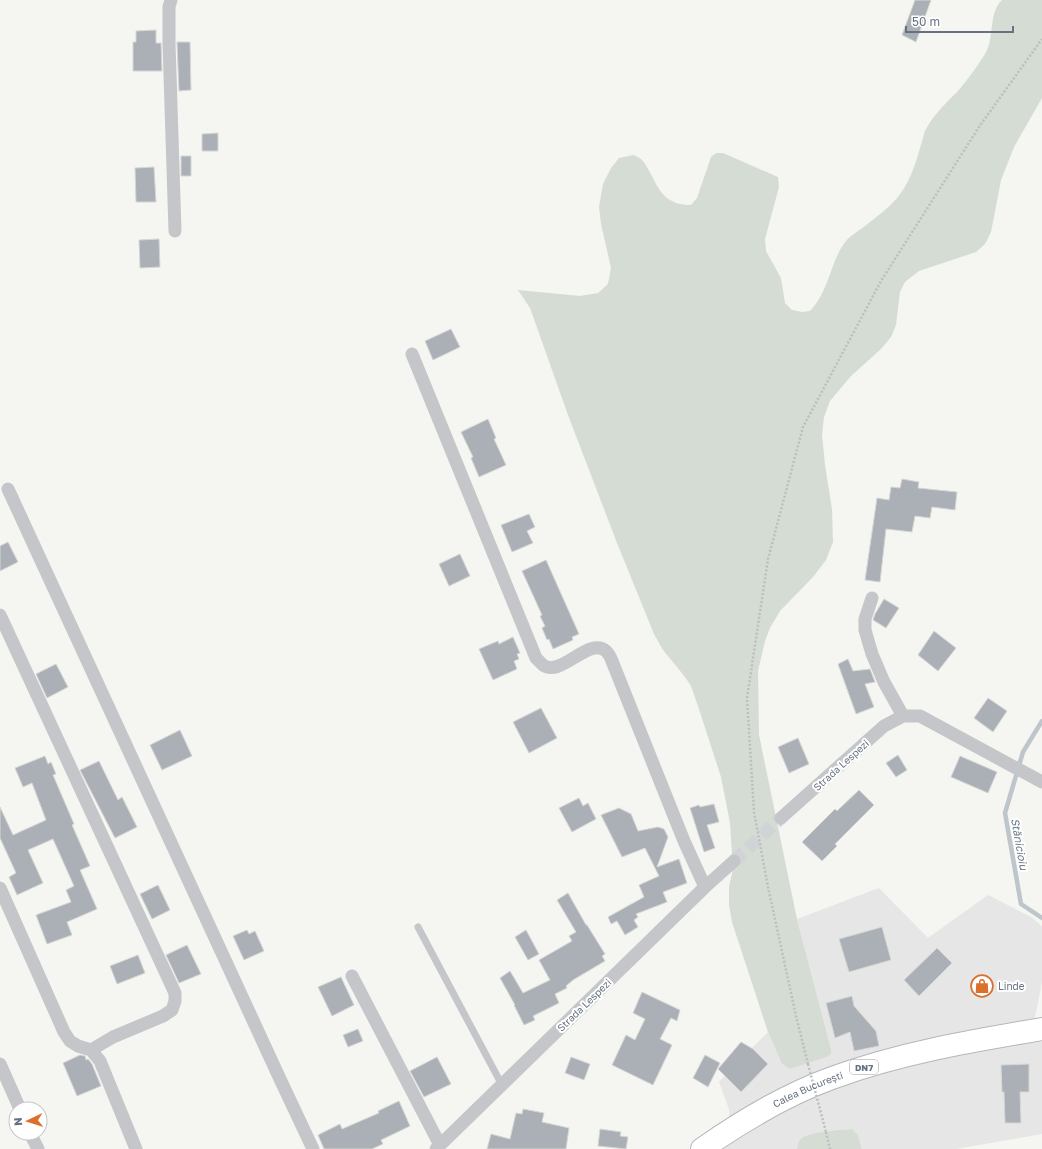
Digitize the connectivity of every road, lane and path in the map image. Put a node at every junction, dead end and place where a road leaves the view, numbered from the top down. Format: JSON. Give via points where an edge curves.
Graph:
{"nodes":[{"id":1,"x":171,"y":0,"type":"edge"},
{"id":2,"x":1042,"y":39,"type":"edge"},
{"id":3,"x":175,"y":231,"type":"dead end"},
{"id":4,"x":412,"y":354,"type":"dead end"},
{"id":5,"x":8,"y":489,"type":"dead end"},
{"id":6,"x":872,"y":598,"type":"dead end"},
{"id":7,"x":0,"y":615,"type":"edge"},
{"id":8,"x":903,"y":716,"type":"junction"},
{"id":9,"x":1042,"y":782,"type":"edge"},
{"id":10,"x":781,"y":818,"type":"tunnel mouth"},
{"id":11,"x":734,"y":861,"type":"tunnel mouth"},
{"id":12,"x":0,"y":888,"type":"edge"},
{"id":13,"x":705,"y":888,"type":"junction"},
{"id":14,"x":418,"y":927,"type":"dead end"},
{"id":15,"x":352,"y":976,"type":"dead end"},
{"id":16,"x":1042,"y":1029,"type":"edge"},
{"id":17,"x":91,"y":1050,"type":"junction"},
{"id":18,"x":0,"y":1064,"type":"edge"},
{"id":19,"x":502,"y":1085,"type":"junction"},
{"id":20,"x":16,"y":1101,"type":"edge"},
{"id":21,"x":438,"y":1147,"type":"edge"},
{"id":22,"x":136,"y":1149,"type":"edge"},
{"id":23,"x":313,"y":1149,"type":"edge"},
{"id":24,"x":702,"y":1149,"type":"edge"},
{"id":25,"x":830,"y":1149,"type":"edge"}],
"edges":[{"from":1,"to":3,"type":"street","via":[[169,43]]},
{"from":2,"to":25,"type":"path","bridge":true,"via":[[979,127],[881,281],[810,413],[803,427],[768,560],[747,698],[754,812],[796,1016]]},
{"from":4,"to":13,"type":"street","via":[[536,658],[544,666],[552,667],[590,649],[606,650]]},
{"from":5,"to":23,"type":"street"},
{"from":6,"to":8,"type":"street","via":[[865,619],[865,630],[884,682]]},
{"from":7,"to":17,"type":"street","via":[[175,993],[172,1010]]},
{"from":8,"to":9,"type":"street","via":[[920,716]]},
{"from":8,"to":10,"type":"street","name":"Strada Lespezi","via":[[884,726]]},
{"from":11,"to":13,"type":"street","name":"Strada Lespezi"},
{"from":12,"to":17,"type":"street","via":[[64,1032],[74,1044]]},
{"from":13,"to":19,"type":"street","name":"Strada Lespezi"},
{"from":14,"to":19,"type":"lane"},
{"from":15,"to":21,"type":"street"},
{"from":16,"to":24,"type":"highway","name":"Calea București","number":"DN7","via":[[923,1052],[832,1078],[747,1119]]},
{"from":17,"to":22,"type":"street","via":[[100,1061]]},
{"from":18,"to":20,"type":"street"},
{"from":19,"to":21,"type":"street","name":"Strada Lespezi"}]}
